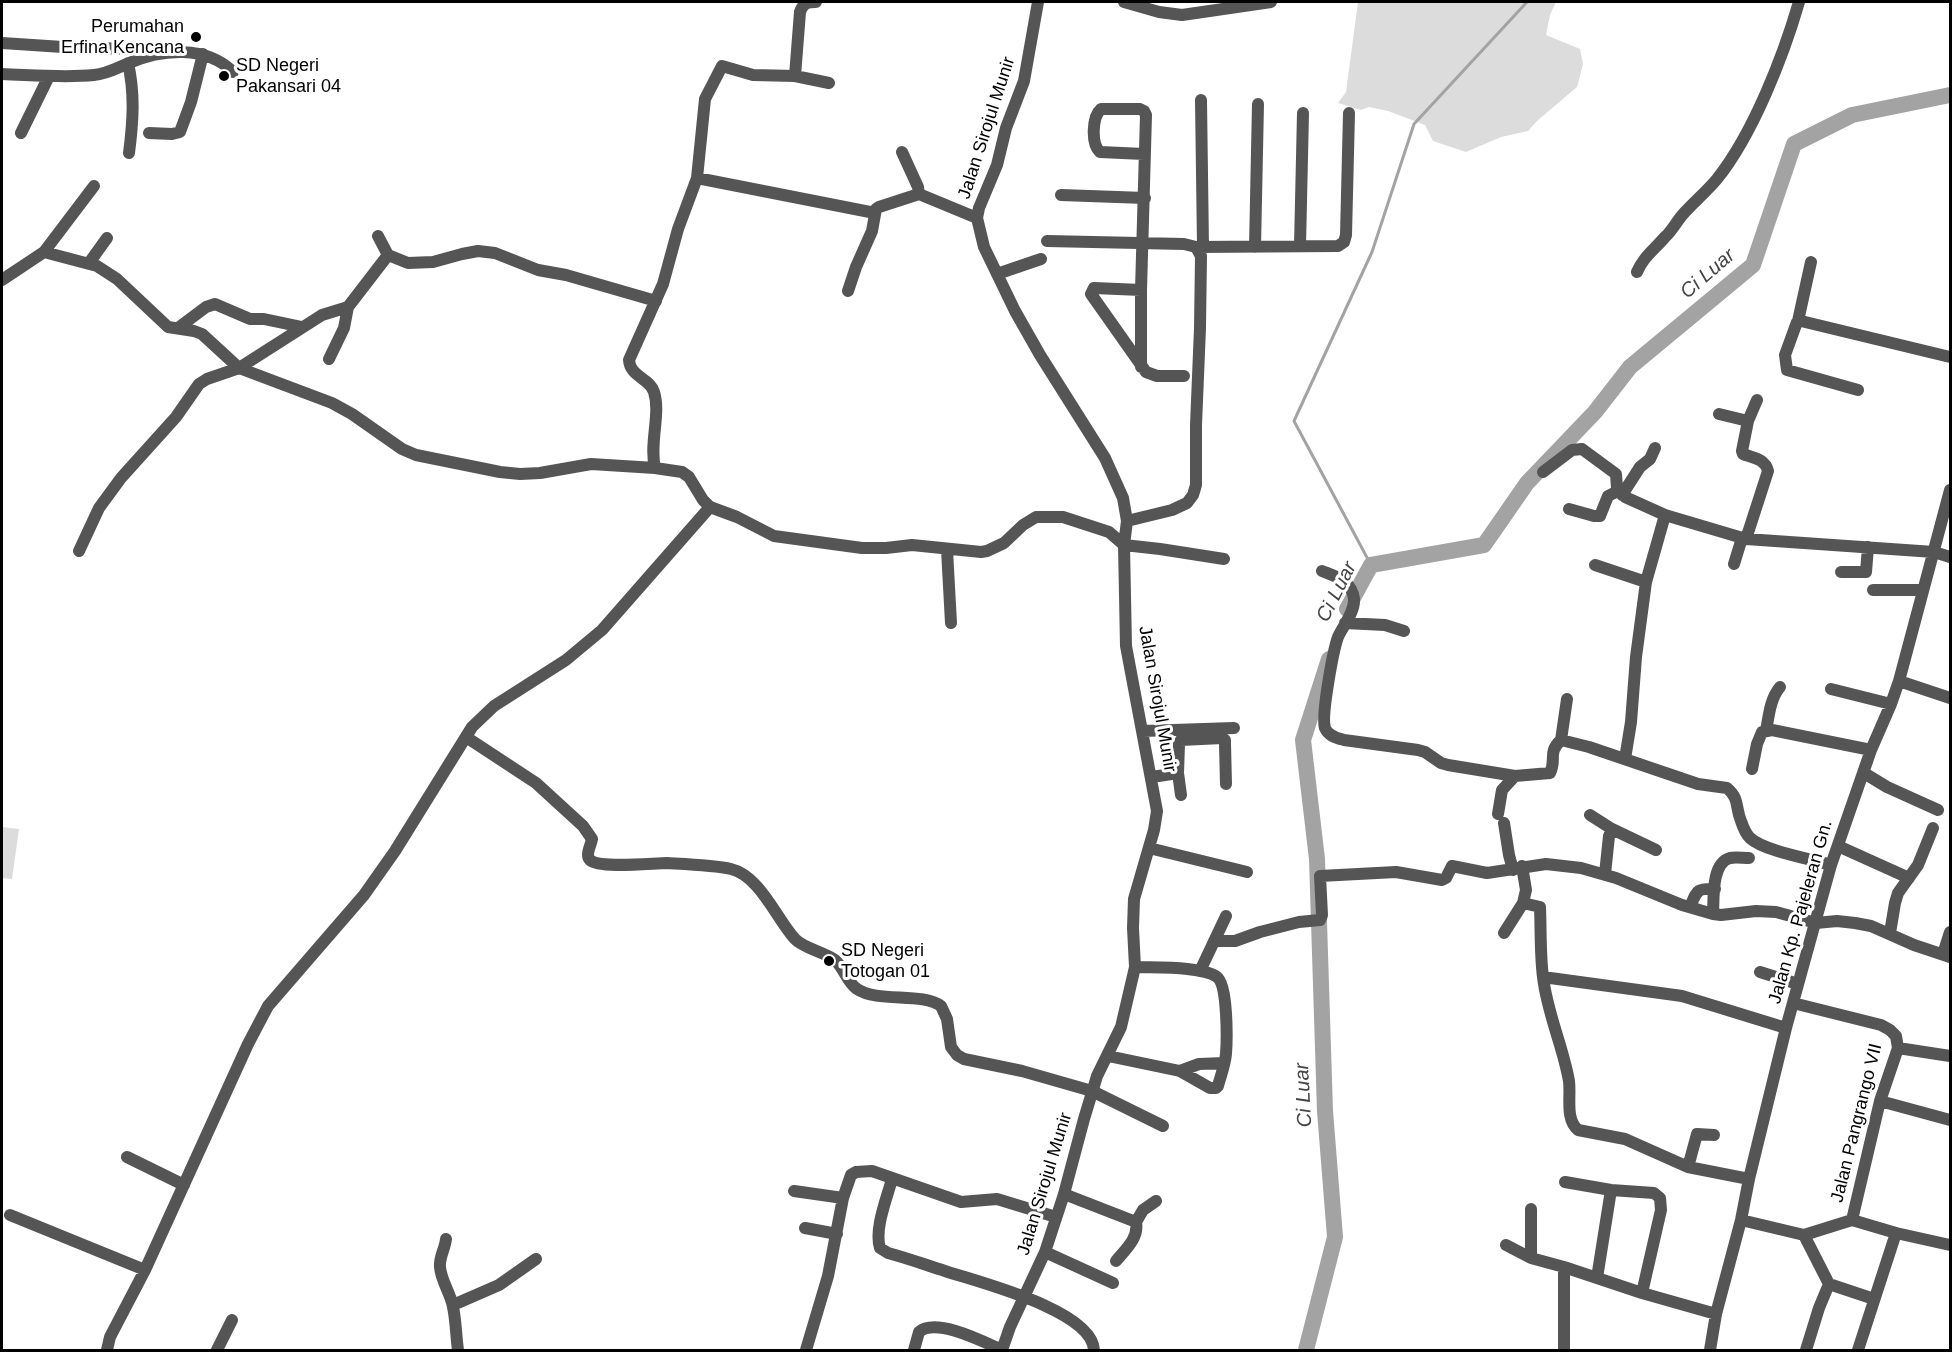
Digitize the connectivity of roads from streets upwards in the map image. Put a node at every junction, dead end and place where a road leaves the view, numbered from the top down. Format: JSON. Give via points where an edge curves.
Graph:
{"nodes":[{"id":1,"x":816,"y":2,"type":"edge"},
{"id":2,"x":1038,"y":2,"type":"edge"},
{"id":3,"x":1124,"y":2,"type":"edge"},
{"id":4,"x":1271,"y":2,"type":"edge"},
{"id":5,"x":1799,"y":2,"type":"edge"},
{"id":6,"x":2,"y":43,"type":"edge"},
{"id":7,"x":203,"y":52,"type":"junction"},
{"id":8,"x":128,"y":63,"type":"junction"},
{"id":9,"x":233,"y":72,"type":"dead end"},
{"id":10,"x":2,"y":74,"type":"edge"},
{"id":11,"x":49,"y":76,"type":"junction"},
{"id":12,"x":795,"y":76,"type":"junction"},
{"id":13,"x":829,"y":83,"type":"dead end"},
{"id":14,"x":1201,"y":100,"type":"dead end"},
{"id":15,"x":1258,"y":104,"type":"dead end"},
{"id":16,"x":1303,"y":113,"type":"dead end"},
{"id":17,"x":1349,"y":113,"type":"dead end"},
{"id":18,"x":21,"y":133,"type":"dead end"},
{"id":19,"x":149,"y":133,"type":"dead end"},
{"id":20,"x":902,"y":152,"type":"dead end"},
{"id":21,"x":129,"y":153,"type":"dead end"},
{"id":22,"x":1144,"y":154,"type":"junction"},
{"id":23,"x":697,"y":178,"type":"junction"},
{"id":24,"x":94,"y":186,"type":"dead end"},
{"id":25,"x":919,"y":194,"type":"junction"},
{"id":26,"x":1061,"y":195,"type":"dead end"},
{"id":27,"x":1144,"y":198,"type":"junction"},
{"id":28,"x":875,"y":213,"type":"junction"},
{"id":29,"x":977,"y":218,"type":"junction"},
{"id":30,"x":378,"y":236,"type":"dead end"},
{"id":31,"x":106,"y":238,"type":"dead end"},
{"id":32,"x":1047,"y":241,"type":"dead end"},
{"id":33,"x":1142,"y":242,"type":"junction"},
{"id":34,"x":1300,"y":246,"type":"junction"},
{"id":35,"x":1200,"y":247,"type":"junction"},
{"id":36,"x":1255,"y":247,"type":"junction"},
{"id":37,"x":44,"y":252,"type":"junction"},
{"id":38,"x":388,"y":255,"type":"junction"},
{"id":39,"x":1041,"y":259,"type":"dead end"},
{"id":40,"x":1811,"y":262,"type":"dead end"},
{"id":41,"x":89,"y":263,"type":"junction"},
{"id":42,"x":1637,"y":273,"type":"dead end"},
{"id":43,"x":996,"y":274,"type":"junction"},
{"id":44,"x":2,"y":280,"type":"edge"},
{"id":45,"x":1141,"y":290,"type":"junction"},
{"id":46,"x":848,"y":291,"type":"dead end"},
{"id":47,"x":656,"y":301,"type":"junction"},
{"id":48,"x":348,"y":307,"type":"junction"},
{"id":49,"x":1797,"y":321,"type":"junction"},
{"id":50,"x":302,"y":327,"type":"junction"},
{"id":51,"x":178,"y":328,"type":"junction"},
{"id":52,"x":1121,"y":337,"type":"junction"},
{"id":53,"x":1141,"y":337,"type":"junction"},
{"id":54,"x":1950,"y":357,"type":"edge"},
{"id":55,"x":329,"y":359,"type":"dead end"},
{"id":56,"x":1141,"y":367,"type":"junction"},
{"id":57,"x":239,"y":368,"type":"junction"},
{"id":58,"x":1184,"y":376,"type":"dead end"},
{"id":59,"x":1858,"y":390,"type":"dead end"},
{"id":60,"x":1757,"y":400,"type":"dead end"},
{"id":61,"x":1719,"y":414,"type":"dead end"},
{"id":62,"x":1748,"y":421,"type":"junction"},
{"id":63,"x":1655,"y":448,"type":"dead end"},
{"id":64,"x":655,"y":468,"type":"junction"},
{"id":65,"x":1543,"y":472,"type":"dead end"},
{"id":66,"x":1950,"y":490,"type":"edge"},
{"id":67,"x":1620,"y":493,"type":"junction"},
{"id":68,"x":710,"y":507,"type":"junction"},
{"id":69,"x":1569,"y":509,"type":"dead end"},
{"id":70,"x":1665,"y":515,"type":"junction"},
{"id":71,"x":1127,"y":521,"type":"junction"},
{"id":72,"x":1744,"y":538,"type":"junction"},
{"id":73,"x":1124,"y":546,"type":"junction"},
{"id":74,"x":1868,"y":547,"type":"junction"},
{"id":75,"x":947,"y":550,"type":"junction"},
{"id":76,"x":79,"y":551,"type":"dead end"},
{"id":77,"x":1934,"y":552,"type":"junction"},
{"id":78,"x":1950,"y":556,"type":"edge"},
{"id":79,"x":1224,"y":559,"type":"dead end"},
{"id":80,"x":1734,"y":564,"type":"dead end"},
{"id":81,"x":1595,"y":565,"type":"dead end"},
{"id":82,"x":1322,"y":571,"type":"dead end"},
{"id":83,"x":1841,"y":573,"type":"dead end"},
{"id":84,"x":1646,"y":582,"type":"junction"},
{"id":85,"x":1923,"y":590,"type":"junction"},
{"id":86,"x":1873,"y":591,"type":"dead end"},
{"id":87,"x":1345,"y":622,"type":"junction"},
{"id":88,"x":951,"y":623,"type":"dead end"},
{"id":89,"x":1404,"y":631,"type":"dead end"},
{"id":90,"x":1899,"y":681,"type":"junction"},
{"id":91,"x":1780,"y":687,"type":"dead end"},
{"id":92,"x":1831,"y":689,"type":"dead end"},
{"id":93,"x":1950,"y":698,"type":"edge"},
{"id":94,"x":1567,"y":699,"type":"dead end"},
{"id":95,"x":1891,"y":704,"type":"junction"},
{"id":96,"x":1234,"y":728,"type":"dead end"},
{"id":97,"x":1143,"y":731,"type":"junction"},
{"id":98,"x":1766,"y":731,"type":"junction"},
{"id":99,"x":466,"y":738,"type":"junction"},
{"id":100,"x":1561,"y":740,"type":"junction"},
{"id":101,"x":1871,"y":750,"type":"junction"},
{"id":102,"x":1625,"y":759,"type":"junction"},
{"id":103,"x":1752,"y":769,"type":"dead end"},
{"id":104,"x":1178,"y":772,"type":"junction"},
{"id":105,"x":1864,"y":773,"type":"junction"},
{"id":106,"x":1515,"y":776,"type":"junction"},
{"id":107,"x":1152,"y":777,"type":"junction"},
{"id":108,"x":1226,"y":784,"type":"dead end"},
{"id":109,"x":1181,"y":795,"type":"dead end"},
{"id":110,"x":1938,"y":810,"type":"dead end"},
{"id":111,"x":1590,"y":815,"type":"dead end"},
{"id":112,"x":1933,"y":828,"type":"dead end"},
{"id":113,"x":1612,"y":829,"type":"junction"},
{"id":114,"x":1838,"y":846,"type":"junction"},
{"id":115,"x":1149,"y":848,"type":"junction"},
{"id":116,"x":1656,"y":850,"type":"dead end"},
{"id":117,"x":1749,"y":858,"type":"dead end"},
{"id":118,"x":1831,"y":865,"type":"junction"},
{"id":119,"x":1518,"y":868,"type":"junction"},
{"id":120,"x":1247,"y":872,"type":"dead end"},
{"id":121,"x":1605,"y":874,"type":"junction"},
{"id":122,"x":1909,"y":878,"type":"junction"},
{"id":123,"x":1715,"y":889,"type":"junction"},
{"id":124,"x":1523,"y":903,"type":"junction"},
{"id":125,"x":1690,"y":907,"type":"junction"},
{"id":126,"x":1713,"y":914,"type":"junction"},
{"id":127,"x":1226,"y":916,"type":"dead end"},
{"id":128,"x":1816,"y":923,"type":"junction"},
{"id":129,"x":1950,"y":932,"type":"edge"},
{"id":130,"x":1504,"y":933,"type":"dead end"},
{"id":131,"x":1890,"y":933,"type":"junction"},
{"id":132,"x":1214,"y":941,"type":"junction"},
{"id":133,"x":1947,"y":955,"type":"edge"},
{"id":134,"x":1135,"y":968,"type":"junction"},
{"id":135,"x":1200,"y":971,"type":"junction"},
{"id":136,"x":1760,"y":972,"type":"dead end"},
{"id":137,"x":1542,"y":977,"type":"junction"},
{"id":138,"x":1798,"y":984,"type":"junction"},
{"id":139,"x":1793,"y":1003,"type":"junction"},
{"id":140,"x":1786,"y":1028,"type":"junction"},
{"id":141,"x":1898,"y":1048,"type":"junction"},
{"id":142,"x":1108,"y":1056,"type":"junction"},
{"id":143,"x":1950,"y":1056,"type":"edge"},
{"id":144,"x":1224,"y":1063,"type":"junction"},
{"id":145,"x":1180,"y":1071,"type":"junction"},
{"id":146,"x":1092,"y":1091,"type":"junction"},
{"id":147,"x":1880,"y":1101,"type":"junction"},
{"id":148,"x":1950,"y":1120,"type":"edge"},
{"id":149,"x":1163,"y":1126,"type":"dead end"},
{"id":150,"x":1714,"y":1135,"type":"dead end"},
{"id":151,"x":127,"y":1157,"type":"dead end"},
{"id":152,"x":1688,"y":1167,"type":"junction"},
{"id":153,"x":892,"y":1179,"type":"junction"},
{"id":154,"x":1749,"y":1179,"type":"junction"},
{"id":155,"x":1565,"y":1182,"type":"dead end"},
{"id":156,"x":184,"y":1185,"type":"junction"},
{"id":157,"x":1611,"y":1190,"type":"junction"},
{"id":158,"x":794,"y":1191,"type":"dead end"},
{"id":159,"x":1064,"y":1194,"type":"junction"},
{"id":160,"x":843,"y":1198,"type":"junction"},
{"id":161,"x":1155,"y":1201,"type":"dead end"},
{"id":162,"x":1531,"y":1209,"type":"dead end"},
{"id":163,"x":10,"y":1215,"type":"dead end"},
{"id":164,"x":1056,"y":1217,"type":"junction"},
{"id":165,"x":1741,"y":1220,"type":"junction"},
{"id":166,"x":1852,"y":1220,"type":"junction"},
{"id":167,"x":1136,"y":1222,"type":"junction"},
{"id":168,"x":805,"y":1228,"type":"dead end"},
{"id":169,"x":1896,"y":1233,"type":"junction"},
{"id":170,"x":837,"y":1234,"type":"junction"},
{"id":171,"x":1804,"y":1235,"type":"junction"},
{"id":172,"x":446,"y":1239,"type":"dead end"},
{"id":173,"x":1506,"y":1245,"type":"dead end"},
{"id":174,"x":1950,"y":1245,"type":"edge"},
{"id":175,"x":1045,"y":1252,"type":"junction"},
{"id":176,"x":1531,"y":1258,"type":"junction"},
{"id":177,"x":536,"y":1259,"type":"dead end"},
{"id":178,"x":1116,"y":1261,"type":"dead end"},
{"id":179,"x":1564,"y":1267,"type":"junction"},
{"id":180,"x":145,"y":1270,"type":"junction"},
{"id":181,"x":1597,"y":1278,"type":"junction"},
{"id":182,"x":1113,"y":1283,"type":"dead end"},
{"id":183,"x":1829,"y":1284,"type":"junction"},
{"id":184,"x":1642,"y":1293,"type":"junction"},
{"id":185,"x":1025,"y":1297,"type":"junction"},
{"id":186,"x":1874,"y":1299,"type":"junction"},
{"id":187,"x":453,"y":1305,"type":"junction"},
{"id":188,"x":1716,"y":1314,"type":"junction"},
{"id":189,"x":232,"y":1320,"type":"dead end"},
{"id":190,"x":106,"y":1350,"type":"edge"},
{"id":191,"x":217,"y":1350,"type":"edge"},
{"id":192,"x":458,"y":1350,"type":"edge"},
{"id":193,"x":806,"y":1350,"type":"edge"},
{"id":194,"x":914,"y":1350,"type":"edge"},
{"id":195,"x":1002,"y":1350,"type":"edge"},
{"id":196,"x":1094,"y":1350,"type":"edge"},
{"id":197,"x":1564,"y":1350,"type":"edge"},
{"id":198,"x":1710,"y":1350,"type":"edge"},
{"id":199,"x":1806,"y":1350,"type":"edge"},
{"id":200,"x":1858,"y":1350,"type":"edge"}],
"edges":[{"from":1,"to":12,"type":"street","via":[[806,3],[800,12]]},
{"from":2,"to":29,"type":"street","name":"Jalan Sirojul Munir","via":[[1024,81]]},
{"from":3,"to":4,"type":"street","via":[[1182,15]]},
{"from":5,"to":42,"type":"street","via":[[1753,122],[1733,157],[1716,181],[1645,257]]},
{"from":6,"to":7,"type":"street"},
{"from":7,"to":8,"type":"street","via":[[167,53]]},
{"from":7,"to":9,"type":"street","via":[[225,63]]},
{"from":7,"to":19,"type":"street","via":[[180,132]]},
{"from":8,"to":11,"type":"street","via":[[103,74]]},
{"from":8,"to":21,"type":"street","via":[[134,102]]},
{"from":10,"to":11,"type":"street"},
{"from":11,"to":18,"type":"street"},
{"from":12,"to":13,"type":"street"},
{"from":12,"to":23,"type":"street","via":[[762,76],[720,68],[705,99]]},
{"from":14,"to":35,"type":"street"},
{"from":15,"to":36,"type":"street"},
{"from":16,"to":34,"type":"street"},
{"from":17,"to":34,"type":"street","via":[[1344,242],[1338,246]]},
{"from":20,"to":25,"type":"street"},
{"from":22,"to":22,"type":"street","via":[[1097,150],[1098,111],[1144,111]]},
{"from":22,"to":27,"type":"street"},
{"from":23,"to":28,"type":"street"},
{"from":23,"to":47,"type":"street"},
{"from":24,"to":37,"type":"street"},
{"from":25,"to":28,"type":"street","via":[[885,204]]},
{"from":25,"to":29,"type":"street"},
{"from":26,"to":27,"type":"street"},
{"from":27,"to":33,"type":"street"},
{"from":28,"to":46,"type":"street","via":[[872,231]]},
{"from":29,"to":43,"type":"street","name":"Jalan Sirojul Munir"},
{"from":30,"to":38,"type":"street"},
{"from":31,"to":41,"type":"street"},
{"from":32,"to":33,"type":"street"},
{"from":33,"to":35,"type":"street"},
{"from":33,"to":45,"type":"street"},
{"from":34,"to":36,"type":"street"},
{"from":35,"to":36,"type":"street"},
{"from":35,"to":71,"type":"street","via":[[1196,485],[1187,503]]},
{"from":37,"to":41,"type":"street"},
{"from":37,"to":44,"type":"street"},
{"from":38,"to":47,"type":"street","via":[[423,264],[478,251],[495,253],[538,270]]},
{"from":38,"to":48,"type":"street"},
{"from":39,"to":43,"type":"street"},
{"from":40,"to":49,"type":"street"},
{"from":41,"to":51,"type":"street","via":[[117,279],[168,327]]},
{"from":43,"to":71,"type":"street","name":"Jalan Sirojul Munir","via":[[1040,355],[1105,458],[1123,498]]},
{"from":45,"to":52,"type":"street","via":[[1091,291]]},
{"from":45,"to":53,"type":"street"},
{"from":47,"to":64,"type":"street","via":[[629,360],[631,370],[654,393]]},
{"from":48,"to":50,"type":"street","via":[[322,315]]},
{"from":48,"to":55,"type":"street","via":[[344,328]]},
{"from":49,"to":54,"type":"street"},
{"from":49,"to":59,"type":"street","via":[[1785,355],[1786,370]]},
{"from":50,"to":51,"type":"street","via":[[250,319],[215,304]]},
{"from":50,"to":57,"type":"street"},
{"from":51,"to":57,"type":"street","via":[[202,334]]},
{"from":52,"to":53,"type":"street"},
{"from":52,"to":56,"type":"street"},
{"from":53,"to":56,"type":"street"},
{"from":56,"to":58,"type":"street","via":[[1150,375]]},
{"from":57,"to":64,"type":"street","via":[[332,403],[416,455],[520,474],[591,464]]},
{"from":57,"to":76,"type":"street","via":[[199,384],[99,508]]},
{"from":60,"to":62,"type":"street"},
{"from":61,"to":62,"type":"street"},
{"from":62,"to":72,"type":"street","via":[[1742,452],[1762,460],[1768,471]]},
{"from":63,"to":67,"type":"street"},
{"from":64,"to":68,"type":"street","via":[[682,472]]},
{"from":65,"to":67,"type":"street","via":[[1572,450],[1582,449],[1616,474]]},
{"from":66,"to":77,"type":"street","name":"Jalan Kp. Pajeleran Gn."},
{"from":67,"to":69,"type":"street","via":[[1608,496],[1600,516]]},
{"from":67,"to":70,"type":"street"},
{"from":68,"to":75,"type":"street","via":[[774,536],[862,548],[912,545]]},
{"from":68,"to":99,"type":"street","via":[[602,630],[566,660],[494,706]]},
{"from":70,"to":72,"type":"street"},
{"from":70,"to":84,"type":"street"},
{"from":71,"to":73,"type":"street","name":"Jalan Sirojul Munir"},
{"from":72,"to":74,"type":"street"},
{"from":72,"to":80,"type":"street"},
{"from":73,"to":75,"type":"street","via":[[1109,532],[1051,516],[1030,520],[1004,543],[987,551]]},
{"from":73,"to":79,"type":"street"},
{"from":73,"to":97,"type":"street","name":"Jalan Sirojul Munir","via":[[1126,640]]},
{"from":74,"to":77,"type":"street"},
{"from":74,"to":83,"type":"street","via":[[1866,572]]},
{"from":75,"to":88,"type":"street"},
{"from":77,"to":78,"type":"street"},
{"from":77,"to":85,"type":"street","name":"Jalan Kp. Pajeleran Gn."},
{"from":81,"to":84,"type":"street"},
{"from":82,"to":87,"type":"street","via":[[1343,579],[1353,596],[1352,610]]},
{"from":84,"to":102,"type":"street"},
{"from":85,"to":86,"type":"street"},
{"from":85,"to":90,"type":"street","name":"Jalan Kp. Pajeleran Gn."},
{"from":87,"to":89,"type":"street","via":[[1385,625]]},
{"from":87,"to":106,"type":"street","via":[[1330,667],[1324,722],[1327,732],[1344,740],[1425,752],[1448,765]]},
{"from":90,"to":93,"type":"street"},
{"from":90,"to":95,"type":"street","name":"Jalan Kp. Pajeleran Gn."},
{"from":91,"to":98,"type":"street","via":[[1770,707]]},
{"from":92,"to":95,"type":"street"},
{"from":94,"to":100,"type":"street"},
{"from":95,"to":101,"type":"street","name":"Jalan Kp. Pajeleran Gn."},
{"from":96,"to":97,"type":"street"},
{"from":97,"to":107,"type":"street","name":"Jalan Sirojul Munir"},
{"from":98,"to":101,"type":"street"},
{"from":98,"to":103,"type":"street","via":[[1762,732]]},
{"from":99,"to":146,"type":"street","via":[[536,783],[583,826],[592,838],[590,860],[618,865],[669,863],[733,870],[754,883],[795,939],[837,962],[856,988],[941,1006],[951,1047],[957,1055]]},
{"from":99,"to":156,"type":"street","via":[[364,895],[268,1006]]},
{"from":100,"to":102,"type":"street"},
{"from":100,"to":106,"type":"street","via":[[1553,749],[1550,773]]},
{"from":101,"to":105,"type":"street","name":"Jalan Kp. Pajeleran Gn."},
{"from":102,"to":118,"type":"street","via":[[1698,784],[1727,788],[1737,799],[1740,820],[1752,840]]},
{"from":104,"to":107,"type":"street"},
{"from":104,"to":108,"type":"street","via":[[1181,740],[1222,738]]},
{"from":104,"to":109,"type":"street"},
{"from":105,"to":110,"type":"street"},
{"from":105,"to":114,"type":"street","name":"Jalan Kp. Pajeleran Gn."},
{"from":106,"to":119,"type":"street","via":[[1502,790],[1501,818],[1509,855]]},
{"from":107,"to":115,"type":"street","name":"Jalan Sirojul Munir","via":[[1157,811]]},
{"from":111,"to":113,"type":"street"},
{"from":112,"to":122,"type":"street"},
{"from":113,"to":116,"type":"street"},
{"from":113,"to":121,"type":"street"},
{"from":114,"to":118,"type":"street","name":"Jalan Kp. Pajeleran Gn."},
{"from":114,"to":122,"type":"street"},
{"from":115,"to":120,"type":"street"},
{"from":115,"to":134,"type":"street","name":"Jalan Sirojul Munir","via":[[1134,899]]},
{"from":117,"to":123,"type":"street","via":[[1724,861],[1718,869]]},
{"from":118,"to":128,"type":"street","name":"Jalan Kp. Pajeleran Gn."},
{"from":119,"to":121,"type":"street","via":[[1563,865]]},
{"from":119,"to":124,"type":"street","via":[[1526,890]]},
{"from":119,"to":132,"type":"street","via":[[1484,873],[1452,866],[1442,880],[1396,872],[1320,876],[1320,920],[1299,922],[1235,941]]},
{"from":121,"to":125,"type":"street"},
{"from":122,"to":131,"type":"street","via":[[1898,893]]},
{"from":123,"to":125,"type":"street","via":[[1695,893]]},
{"from":123,"to":126,"type":"street"},
{"from":124,"to":130,"type":"street"},
{"from":124,"to":137,"type":"street","via":[[1540,907]]},
{"from":125,"to":126,"type":"street"},
{"from":126,"to":128,"type":"street","via":[[1776,912]]},
{"from":127,"to":132,"type":"street"},
{"from":128,"to":131,"type":"street","via":[[1855,923]]},
{"from":128,"to":138,"type":"street","name":"Jalan Kp. Pajeleran Gn."},
{"from":129,"to":133,"type":"street"},
{"from":131,"to":133,"type":"street"},
{"from":132,"to":135,"type":"street"},
{"from":134,"to":135,"type":"street"},
{"from":134,"to":142,"type":"street","name":"Jalan Sirojul Munir","via":[[1122,1028]]},
{"from":135,"to":144,"type":"street","via":[[1216,977],[1222,986]]},
{"from":136,"to":138,"type":"street"},
{"from":137,"to":140,"type":"street","via":[[1682,996]]},
{"from":137,"to":152,"type":"street","via":[[1569,1080],[1573,1126],[1625,1139]]},
{"from":138,"to":139,"type":"street","name":"Jalan Kp. Pajeleran Gn."},
{"from":139,"to":140,"type":"street","name":"Jalan Kp. Pajeleran Gn."},
{"from":139,"to":141,"type":"street","name":"Jalan Pangrango VII","via":[[1881,1025],[1896,1036]]},
{"from":140,"to":154,"type":"street","name":"Jalan Kp. Pajeleran Gn."},
{"from":141,"to":143,"type":"street"},
{"from":141,"to":147,"type":"street","name":"Jalan Pangrango VII"},
{"from":142,"to":145,"type":"street"},
{"from":142,"to":146,"type":"street","name":"Jalan Sirojul Munir"},
{"from":144,"to":145,"type":"street","via":[[1199,1064]]},
{"from":144,"to":145,"type":"street","via":[[1214,1088]]},
{"from":146,"to":149,"type":"street"},
{"from":146,"to":159,"type":"street","name":"Jalan Sirojul Munir"},
{"from":147,"to":148,"type":"street"},
{"from":147,"to":166,"type":"street","name":"Jalan Pangrango VII"},
{"from":150,"to":152,"type":"street","via":[[1698,1133]]},
{"from":151,"to":156,"type":"street"},
{"from":152,"to":154,"type":"street"},
{"from":153,"to":160,"type":"street","via":[[872,1171],[856,1172],[851,1175]]},
{"from":153,"to":164,"type":"street","via":[[962,1202],[997,1199]]},
{"from":153,"to":185,"type":"street","via":[[880,1225],[880,1248]]},
{"from":154,"to":165,"type":"street","name":"Jalan Kp. Pajeleran Gn."},
{"from":155,"to":157,"type":"street"},
{"from":156,"to":180,"type":"street"},
{"from":157,"to":181,"type":"street"},
{"from":157,"to":184,"type":"street","via":[[1654,1193],[1662,1202]]},
{"from":158,"to":160,"type":"street"},
{"from":159,"to":164,"type":"street","name":"Jalan Sirojul Munir"},
{"from":159,"to":167,"type":"street"},
{"from":160,"to":170,"type":"street"},
{"from":161,"to":167,"type":"street"},
{"from":162,"to":176,"type":"street"},
{"from":163,"to":180,"type":"street"},
{"from":164,"to":175,"type":"street","name":"Jalan Sirojul Munir"},
{"from":165,"to":171,"type":"street"},
{"from":165,"to":188,"type":"street","name":"Jalan Kp. Pajeleran Gn."},
{"from":166,"to":169,"type":"street"},
{"from":166,"to":171,"type":"street"},
{"from":167,"to":178,"type":"street","via":[[1135,1239]]},
{"from":168,"to":170,"type":"street"},
{"from":169,"to":174,"type":"street"},
{"from":169,"to":186,"type":"street"},
{"from":170,"to":193,"type":"street"},
{"from":171,"to":183,"type":"street"},
{"from":172,"to":187,"type":"street","via":[[440,1267]]},
{"from":173,"to":176,"type":"street"},
{"from":175,"to":182,"type":"street"},
{"from":175,"to":185,"type":"street","name":"Jalan Sirojul Munir"},
{"from":176,"to":179,"type":"street"},
{"from":177,"to":187,"type":"street","via":[[499,1286]]},
{"from":179,"to":181,"type":"street"},
{"from":179,"to":197,"type":"street"},
{"from":180,"to":190,"type":"street"},
{"from":181,"to":184,"type":"street"},
{"from":183,"to":186,"type":"street"},
{"from":183,"to":199,"type":"street"},
{"from":184,"to":188,"type":"street"},
{"from":185,"to":195,"type":"street","name":"Jalan Sirojul Munir"},
{"from":185,"to":196,"type":"street","via":[[1083,1329],[1090,1335]]},
{"from":186,"to":200,"type":"street"},
{"from":187,"to":192,"type":"street"},
{"from":188,"to":198,"type":"street","name":"Jalan Kp. Pajeleran Gn."},
{"from":189,"to":191,"type":"street"},
{"from":194,"to":195,"type":"street","via":[[919,1332],[931,1327],[972,1336]]}]}
